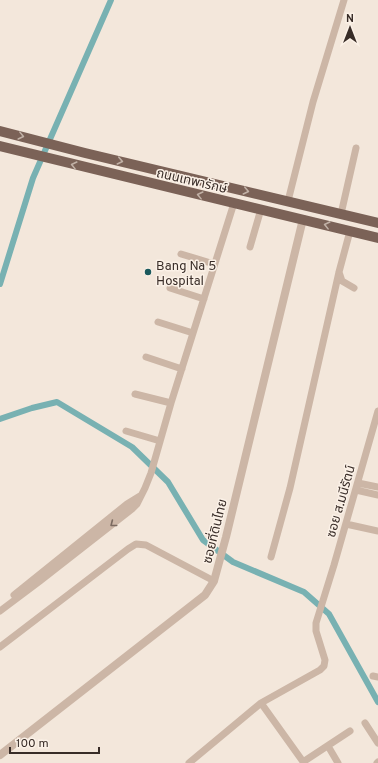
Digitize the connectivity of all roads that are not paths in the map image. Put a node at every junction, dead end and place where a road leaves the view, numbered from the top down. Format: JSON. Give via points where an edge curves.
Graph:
{"nodes":[{"id":1,"x":344,"y":0,"type":"edge"},
{"id":2,"x":0,"y":131,"type":"edge"},
{"id":3,"x":0,"y":146,"type":"edge"},
{"id":4,"x":356,"y":148,"type":"dead end"},
{"id":5,"x":288,"y":201,"type":"junction"},
{"id":6,"x":234,"y":203,"type":"junction"},
{"id":7,"x":261,"y":209,"type":"junction"},
{"id":8,"x":341,"y":214,"type":"junction"},
{"id":9,"x":303,"y":219,"type":"junction"},
{"id":10,"x":378,"y":223,"type":"edge"},
{"id":11,"x":350,"y":231,"type":"junction"},
{"id":12,"x":378,"y":238,"type":"edge"},
{"id":13,"x":250,"y":247,"type":"dead end"},
{"id":14,"x":181,"y":254,"type":"dead end"},
{"id":15,"x":214,"y":264,"type":"junction"},
{"id":16,"x":339,"y":272,"type":"junction"},
{"id":17,"x":170,"y":288,"type":"dead end"},
{"id":18,"x":354,"y":288,"type":"dead end"},
{"id":19,"x":204,"y":299,"type":"junction"},
{"id":20,"x":158,"y":322,"type":"dead end"},
{"id":21,"x":193,"y":333,"type":"junction"},
{"id":22,"x":146,"y":357,"type":"dead end"},
{"id":23,"x":182,"y":369,"type":"junction"},
{"id":24,"x":136,"y":394,"type":"dead end"},
{"id":25,"x":171,"y":403,"type":"junction"},
{"id":26,"x":378,"y":411,"type":"edge"},
{"id":27,"x":126,"y":431,"type":"dead end"},
{"id":28,"x":160,"y":441,"type":"junction"},
{"id":29,"x":357,"y":486,"type":"junction"},
{"id":30,"x":378,"y":487,"type":"edge"},
{"id":31,"x":378,"y":495,"type":"edge"},
{"id":32,"x":346,"y":524,"type":"junction"},
{"id":33,"x":378,"y":531,"type":"edge"},
{"id":34,"x":271,"y":557,"type":"dead end"},
{"id":35,"x":214,"y":581,"type":"junction"},
{"id":36,"x":1,"y":607,"type":"edge"},
{"id":37,"x":0,"y":647,"type":"edge"},
{"id":38,"x":262,"y":703,"type":"junction"},
{"id":39,"x":365,"y":723,"type":"dead end"},
{"id":40,"x":350,"y":731,"type":"dead end"},
{"id":41,"x":378,"y":743,"type":"edge"},
{"id":42,"x":328,"y":746,"type":"junction"},
{"id":43,"x":0,"y":754,"type":"edge"},
{"id":44,"x":189,"y":763,"type":"edge"},
{"id":45,"x":304,"y":763,"type":"edge"},
{"id":46,"x":338,"y":763,"type":"edge"}],
"edges":[{"from":1,"to":5,"type":"street","via":[[313,102]]},
{"from":2,"to":5,"type":"main road","name":"ถนนเทพารักษ์","one_way":true},
{"from":6,"to":3,"type":"main road","name":"ถนนเทพารักษ์","one_way":true},
{"from":4,"to":8,"type":"street"},
{"from":5,"to":8,"type":"main road","name":"ถนนเทพารักษ์"},
{"from":6,"to":7,"type":"main road","name":"ถนนเทพารักษ์"},
{"from":6,"to":15,"type":"street"},
{"from":7,"to":9,"type":"main road","name":"ถนนเทพารักษ์"},
{"from":7,"to":13,"type":"street"},
{"from":8,"to":10,"type":"main road","name":"ถนนเทพารักษ์"},
{"from":11,"to":9,"type":"main road","name":"ถนนเทพารักษ์","one_way":true},
{"from":9,"to":35,"type":"street","name":"ซอยที่ดินไทย"},
{"from":11,"to":12,"type":"main road","name":"ถนนเทพารักษ์"},
{"from":11,"to":16,"type":"street"},
{"from":14,"to":15,"type":"street"},
{"from":15,"to":19,"type":"street"},
{"from":16,"to":18,"type":"street","via":[[342,281]]},
{"from":16,"to":34,"type":"street","via":[[290,488]]},
{"from":17,"to":19,"type":"street"},
{"from":19,"to":21,"type":"street"},
{"from":20,"to":21,"type":"street"},
{"from":21,"to":23,"type":"street"},
{"from":22,"to":23,"type":"street"},
{"from":23,"to":25,"type":"street"},
{"from":24,"to":25,"type":"street"},
{"from":25,"to":28,"type":"street"},
{"from":26,"to":29,"type":"street","name":"ซอย ส.มนีรัตน์"},
{"from":27,"to":28,"type":"street"},
{"from":28,"to":36,"type":"street","via":[[151,473],[140,496]]},
{"from":29,"to":30,"type":"street"},
{"from":29,"to":31,"type":"street"},
{"from":29,"to":32,"type":"street","name":"ซอย ส.มนีรัตน์"},
{"from":32,"to":33,"type":"street"},
{"from":32,"to":38,"type":"street","name":"ซอย ส.มนีรัตน์","via":[[318,617],[316,632],[325,660],[324,666]]},
{"from":35,"to":37,"type":"street","via":[[146,545],[136,544]]},
{"from":35,"to":43,"type":"street","name":"ซอยที่ดินไทย","via":[[205,595]]},
{"from":38,"to":44,"type":"street"},
{"from":38,"to":45,"type":"street"},
{"from":39,"to":41,"type":"street"},
{"from":40,"to":42,"type":"street"},
{"from":42,"to":45,"type":"street"},
{"from":42,"to":46,"type":"street"}]}
